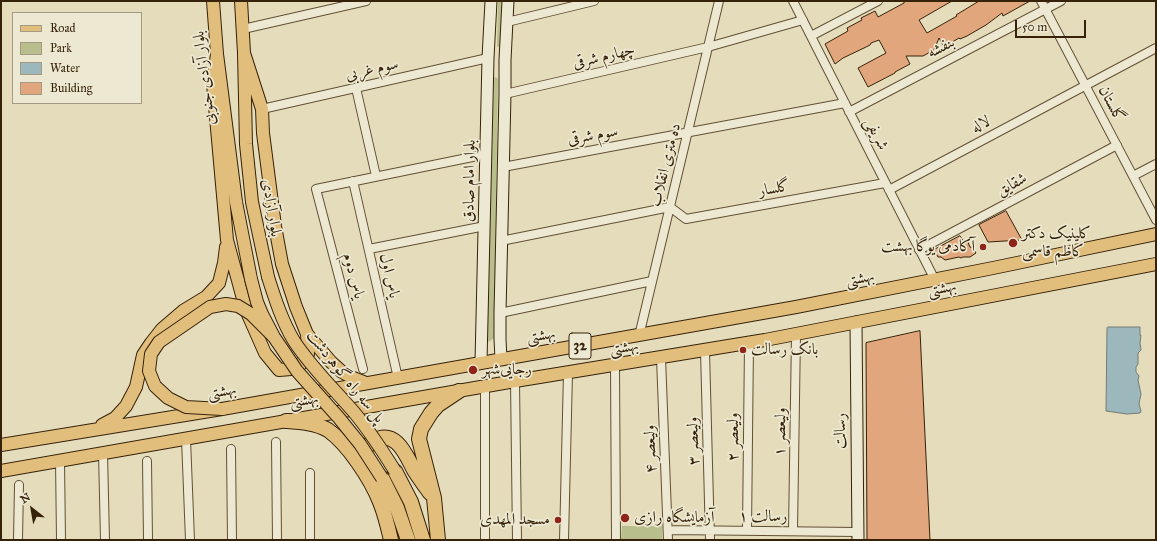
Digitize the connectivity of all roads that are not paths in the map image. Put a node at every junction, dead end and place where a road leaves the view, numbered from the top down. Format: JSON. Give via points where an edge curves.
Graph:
{"nodes":[{"id":1,"x":213,"y":1,"type":"edge"},
{"id":2,"x":241,"y":1,"type":"edge"},
{"id":3,"x":366,"y":1,"type":"edge"},
{"id":4,"x":491,"y":1,"type":"edge"},
{"id":5,"x":508,"y":1,"type":"edge"},
{"id":6,"x":594,"y":1,"type":"edge"},
{"id":7,"x":720,"y":1,"type":"edge"},
{"id":8,"x":793,"y":1,"type":"edge"},
{"id":9,"x":878,"y":1,"type":"edge"},
{"id":10,"x":1041,"y":1,"type":"edge"},
{"id":11,"x":1061,"y":1,"type":"edge"},
{"id":12,"x":1045,"y":9,"type":"junction"},
{"id":13,"x":803,"y":20,"type":"junction"},
{"id":14,"x":507,"y":22,"type":"junction"},
{"id":15,"x":243,"y":29,"type":"junction"},
{"id":16,"x":811,"y":36,"type":"junction"},
{"id":17,"x":708,"y":47,"type":"junction"},
{"id":18,"x":1156,"y":48,"type":"edge"},
{"id":19,"x":244,"y":53,"type":"junction"},
{"id":20,"x":217,"y":54,"type":"junction"},
{"id":21,"x":488,"y":58,"type":"junction"},
{"id":22,"x":505,"y":60,"type":"junction"},
{"id":23,"x":1085,"y":86,"type":"junction"},
{"id":24,"x":356,"y":88,"type":"junction"},
{"id":25,"x":505,"y":94,"type":"junction"},
{"id":26,"x":845,"y":103,"type":"junction"},
{"id":27,"x":262,"y":109,"type":"junction"},
{"id":28,"x":849,"y":112,"type":"junction"},
{"id":29,"x":688,"y":133,"type":"junction"},
{"id":30,"x":1117,"y":146,"type":"junction"},
{"id":31,"x":230,"y":151,"type":"joint"},
{"id":32,"x":487,"y":154,"type":"junction"},
{"id":33,"x":1156,"y":164,"type":"edge"},
{"id":34,"x":503,"y":167,"type":"junction"},
{"id":35,"x":376,"y":176,"type":"junction"},
{"id":36,"x":1133,"y":176,"type":"junction"},
{"id":37,"x":354,"y":181,"type":"junction"},
{"id":38,"x":887,"y":187,"type":"junction"},
{"id":39,"x":670,"y":207,"type":"junction"},
{"id":40,"x":1156,"y":220,"type":"edge"},
{"id":41,"x":485,"y":226,"type":"junction"},
{"id":42,"x":1156,"y":234,"type":"edge"},
{"id":43,"x":227,"y":240,"type":"junction"},
{"id":44,"x":501,"y":241,"type":"junction"},
{"id":45,"x":369,"y":249,"type":"junction"},
{"id":46,"x":919,"y":250,"type":"junction"},
{"id":47,"x":1156,"y":264,"type":"edge"},
{"id":48,"x":268,"y":277,"type":"joint"},
{"id":49,"x":251,"y":279,"type":"joint"},
{"id":50,"x":935,"y":280,"type":"junction"},
{"id":51,"x":652,"y":281,"type":"junction"},
{"id":52,"x":500,"y":313,"type":"junction"},
{"id":53,"x":856,"y":322,"type":"junction"},
{"id":54,"x":307,"y":334,"type":"junction"},
{"id":55,"x":796,"y":334,"type":"junction"},
{"id":56,"x":639,"y":336,"type":"junction"},
{"id":57,"x":274,"y":337,"type":"junction"},
{"id":58,"x":500,"y":339,"type":"junction"},
{"id":59,"x":481,"y":343,"type":"junction"},
{"id":60,"x":748,"y":343,"type":"junction"},
{"id":61,"x":705,"y":351,"type":"junction"},
{"id":62,"x":661,"y":358,"type":"junction"},
{"id":63,"x":501,"y":359,"type":"junction"},
{"id":64,"x":481,"y":362,"type":"junction"},
{"id":65,"x":615,"y":365,"type":"junction"},
{"id":66,"x":363,"y":370,"type":"dead end"},
{"id":67,"x":568,"y":373,"type":"junction"},
{"id":68,"x":398,"y":378,"type":"junction"},
{"id":69,"x":515,"y":381,"type":"junction"},
{"id":70,"x":367,"y":383,"type":"junction"},
{"id":71,"x":485,"y":387,"type":"junction"},
{"id":72,"x":459,"y":391,"type":"junction"},
{"id":73,"x":222,"y":409,"type":"junction"},
{"id":74,"x":286,"y":421,"type":"junction"},
{"id":75,"x":94,"y":430,"type":"junction"},
{"id":76,"x":186,"y":438,"type":"junction"},
{"id":77,"x":276,"y":442,"type":"dead end"},
{"id":78,"x":1,"y":446,"type":"edge"},
{"id":79,"x":231,"y":449,"type":"dead end"},
{"id":80,"x":103,"y":453,"type":"junction"},
{"id":81,"x":60,"y":460,"type":"junction"},
{"id":82,"x":147,"y":461,"type":"dead end"},
{"id":83,"x":361,"y":467,"type":"junction"},
{"id":84,"x":1,"y":471,"type":"edge"},
{"id":85,"x":395,"y":471,"type":"joint"},
{"id":86,"x":310,"y":473,"type":"dead end"},
{"id":87,"x":382,"y":478,"type":"joint"},
{"id":88,"x":19,"y":485,"type":"dead end"},
{"id":89,"x":434,"y":498,"type":"junction"},
{"id":90,"x":668,"y":530,"type":"junction"},
{"id":91,"x":710,"y":530,"type":"junction"},
{"id":92,"x":747,"y":531,"type":"junction"},
{"id":93,"x":793,"y":531,"type":"junction"},
{"id":94,"x":858,"y":536,"type":"edge"},
{"id":95,"x":18,"y":540,"type":"edge"},
{"id":96,"x":61,"y":540,"type":"edge"},
{"id":97,"x":105,"y":540,"type":"edge"},
{"id":98,"x":148,"y":540,"type":"edge"},
{"id":99,"x":190,"y":540,"type":"edge"},
{"id":100,"x":232,"y":540,"type":"edge"},
{"id":101,"x":277,"y":540,"type":"edge"},
{"id":102,"x":310,"y":540,"type":"edge"},
{"id":103,"x":391,"y":540,"type":"edge"},
{"id":104,"x":408,"y":540,"type":"edge"},
{"id":105,"x":423,"y":540,"type":"edge"},
{"id":106,"x":438,"y":540,"type":"edge"},
{"id":107,"x":485,"y":540,"type":"edge"},
{"id":108,"x":517,"y":540,"type":"edge"},
{"id":109,"x":564,"y":540,"type":"edge"},
{"id":110,"x":616,"y":540,"type":"edge"},
{"id":111,"x":668,"y":540,"type":"edge"},
{"id":112,"x":710,"y":540,"type":"edge"}],
"edges":[{"from":1,"to":20,"type":"main road","name":"بلوار آزادی جنوبی"},
{"from":2,"to":15,"type":"main road"},
{"from":3,"to":15,"type":"street"},
{"from":4,"to":21,"type":"main road","name":"بلوار امام صادق"},
{"from":5,"to":14,"type":"main road","name":"بلوار امام صادق"},
{"from":6,"to":14,"type":"street"},
{"from":7,"to":17,"type":"street","name":"ده متری انقلاب"},
{"from":8,"to":13,"type":"street","name":"شریفی"},
{"from":9,"to":16,"type":"street"},
{"from":10,"to":12,"type":"street","name":"گلستان"},
{"from":11,"to":12,"type":"street","name":"بنفشه"},
{"from":12,"to":23,"type":"street","name":"گلستان"},
{"from":12,"to":28,"type":"street","name":"بنفشه"},
{"from":13,"to":16,"type":"street","name":"شریفی"},
{"from":13,"to":17,"type":"street","name":"چهارم شرقی"},
{"from":14,"to":22,"type":"main road","name":"بلوار امام صادق"},
{"from":15,"to":19,"type":"main road"},
{"from":16,"to":26,"type":"street","name":"شریفی"},
{"from":17,"to":25,"type":"street","name":"چهارم شرقی"},
{"from":17,"to":29,"type":"street","name":"ده متری انقلاب"},
{"from":18,"to":23,"type":"street","name":"لاله"},
{"from":19,"to":27,"type":"main road"},
{"from":19,"to":48,"type":"main road","name":"بلوار آزادی","via":[[246,144],[252,202]]},
{"from":20,"to":31,"type":"main road","name":"بلوار آزادی جنوبی"},
{"from":20,"to":43,"type":"main road","via":[[213,84]]},
{"from":21,"to":22,"type":"main road"},
{"from":21,"to":24,"type":"street","name":"سوم غربی"},
{"from":21,"to":32,"type":"main road","name":"بلوار امام صادق"},
{"from":22,"to":25,"type":"main road","name":"بلوار امام صادق"},
{"from":23,"to":30,"type":"street","name":"گلستان"},
{"from":23,"to":38,"type":"street","name":"لاله"},
{"from":24,"to":27,"type":"street","name":"سوم غربی"},
{"from":24,"to":35,"type":"street"},
{"from":25,"to":34,"type":"main road","name":"بلوار امام صادق"},
{"from":26,"to":28,"type":"street","name":"شریفی"},
{"from":26,"to":29,"type":"street","name":"سوم شرقی"},
{"from":27,"to":54,"type":"main road","via":[[263,133],[282,264]]},
{"from":28,"to":38,"type":"street","name":"شریفی"},
{"from":29,"to":34,"type":"street","name":"سوم شرقی"},
{"from":29,"to":39,"type":"street","name":"ده متری انقلاب"},
{"from":30,"to":36,"type":"street","name":"گلستان"},
{"from":30,"to":46,"type":"street","name":"شقایق"},
{"from":31,"to":49,"type":"main road","name":"بلوار آزادی","via":[[236,202]]},
{"from":32,"to":35,"type":"street"},
{"from":32,"to":41,"type":"main road","name":"بلوار امام صادق"},
{"from":33,"to":36,"type":"street"},
{"from":34,"to":44,"type":"main road","name":"بلوار امام صادق"},
{"from":35,"to":37,"type":"street"},
{"from":36,"to":40,"type":"street","name":"گلستان"},
{"from":37,"to":45,"type":"street","name":"یاس اول"},
{"from":37,"to":66,"type":"street","name":"یاس دوم","via":[[316,190]]},
{"from":38,"to":39,"type":"street","name":"گلسار","via":[[686,218]]},
{"from":38,"to":46,"type":"street","name":"شریفی"},
{"from":39,"to":44,"type":"street"},
{"from":39,"to":51,"type":"street","name":"ده متری انقلاب"},
{"from":41,"to":45,"type":"street"},
{"from":41,"to":59,"type":"main road","name":"بلوار امام صادق"},
{"from":42,"to":50,"type":"main road","name":"بهشتى","number":"32"},
{"from":43,"to":54,"type":"main road","via":[[246,310],[265,353],[280,370],[300,365],[308,354]]},
{"from":43,"to":75,"type":"main road","via":[[218,283],[206,297],[183,311],[151,342],[144,355],[136,387],[126,406],[115,418]]},
{"from":44,"to":52,"type":"main road","name":"بلوار امام صادق"},
{"from":45,"to":68,"type":"street","name":"یاس اول"},
{"from":46,"to":50,"type":"street","name":"شریفی"},
{"from":47,"to":53,"type":"main road","name":"بهشتی","number":"32"},
{"from":48,"to":85,"type":"main road","name":"پل سه راه گوهردشت","bridge":true,"via":[[282,319],[294,341],[358,418]]},
{"from":49,"to":57,"type":"main road","name":"پل سه راه گوهردشت","bridge":true,"via":[[257,302]]},
{"from":50,"to":56,"type":"main road","name":"بهشتى","number":"32"},
{"from":51,"to":52,"type":"street"},
{"from":51,"to":56,"type":"street","name":"ده متری انقلاب"},
{"from":52,"to":58,"type":"main road","name":"بلوار امام صادق"},
{"from":53,"to":55,"type":"main road","name":"بهشتی","number":"32"},
{"from":53,"to":94,"type":"main road","name":"رسالت"},
{"from":54,"to":70,"type":"main road","via":[[342,372]]},
{"from":55,"to":60,"type":"main road","name":"بهشتی","number":"32"},
{"from":55,"to":93,"type":"street","name":"ولیعصر ۱"},
{"from":56,"to":63,"type":"main road","name":"بهشتى","number":"32"},
{"from":57,"to":73,"type":"main road","bridge":true,"via":[[251,314],[238,306],[226,304],[210,307],[159,342],[151,354],[149,371],[155,386],[168,398],[186,407]]},
{"from":57,"to":87,"type":"main road","name":"پل سه راه گوهردشت","bridge":true,"via":[[297,371],[360,444]]},
{"from":58,"to":59,"type":"main road","via":[[496,345],[485,346]]},
{"from":58,"to":63,"type":"main road","name":"بلوار امام صادق"},
{"from":59,"to":64,"type":"main road","name":"بلوار امام صادق"},
{"from":60,"to":61,"type":"main road","name":"بهشتی","number":"32"},
{"from":60,"to":92,"type":"street","name":"ولیعصر ۲"},
{"from":61,"to":62,"type":"main road","name":"بهشتی","number":"32"},
{"from":61,"to":91,"type":"street","name":"ولیعصر ۳"},
{"from":62,"to":65,"type":"main road","name":"بهشتی","number":"32"},
{"from":62,"to":90,"type":"street","name":"ولیعصر ۴"},
{"from":63,"to":64,"type":"main road","name":"بهشتى","number":"32"},
{"from":64,"to":68,"type":"main road","name":"بهشتى","number":"32"},
{"from":65,"to":67,"type":"main road","name":"بهشتی","number":"32"},
{"from":65,"to":110,"type":"street"},
{"from":67,"to":69,"type":"main road","name":"بهشتی","number":"32"},
{"from":67,"to":109,"type":"street"},
{"from":68,"to":70,"type":"main road","name":"بهشتى","number":"32"},
{"from":69,"to":71,"type":"main road","name":"بهشتی","number":"32"},
{"from":69,"to":108,"type":"street"},
{"from":70,"to":73,"type":"main road","name":"بهشتى","number":"32"},
{"from":71,"to":72,"type":"main road","name":"بهشتی","number":"32"},
{"from":71,"to":107,"type":"street"},
{"from":72,"to":74,"type":"main road","name":"بهشتی","number":"32"},
{"from":72,"to":89,"type":"highway","via":[[438,405],[421,429],[420,439]]},
{"from":73,"to":75,"type":"main road","name":"بهشتى","number":"32"},
{"from":74,"to":76,"type":"main road","name":"بهشتی","number":"32"},
{"from":74,"to":83,"type":"highway","via":[[315,425],[327,430],[344,444]]},
{"from":75,"to":78,"type":"main road","name":"بهشتى","number":"32"},
{"from":76,"to":80,"type":"main road","name":"بهشتی","number":"32"},
{"from":76,"to":99,"type":"street"},
{"from":77,"to":101,"type":"street"},
{"from":79,"to":100,"type":"street"},
{"from":80,"to":81,"type":"main road","name":"بهشتی","number":"32"},
{"from":80,"to":97,"type":"street"},
{"from":81,"to":84,"type":"main road","name":"بهشتی","number":"32"},
{"from":81,"to":96,"type":"street"},
{"from":82,"to":98,"type":"street"},
{"from":83,"to":89,"type":"highway","via":[[366,446],[382,438],[393,439],[402,447],[415,472]]},
{"from":83,"to":103,"type":"highway","via":[[380,501]]},
{"from":85,"to":105,"type":"highway","via":[[411,502]]},
{"from":86,"to":102,"type":"street"},
{"from":87,"to":104,"type":"highway"},
{"from":88,"to":95,"type":"street"},
{"from":89,"to":106,"type":"highway"},
{"from":90,"to":91,"type":"street","name":"رسالت ۱"},
{"from":90,"to":111,"type":"street","name":"ولیعصر ۴"},
{"from":91,"to":92,"type":"street","name":"رسالت ۱"},
{"from":91,"to":112,"type":"street","name":"ولیعصر ۳"},
{"from":92,"to":93,"type":"street","name":"رسالت ۱"},
{"from":93,"to":94,"type":"street","name":"رسالت ۱"}]}
